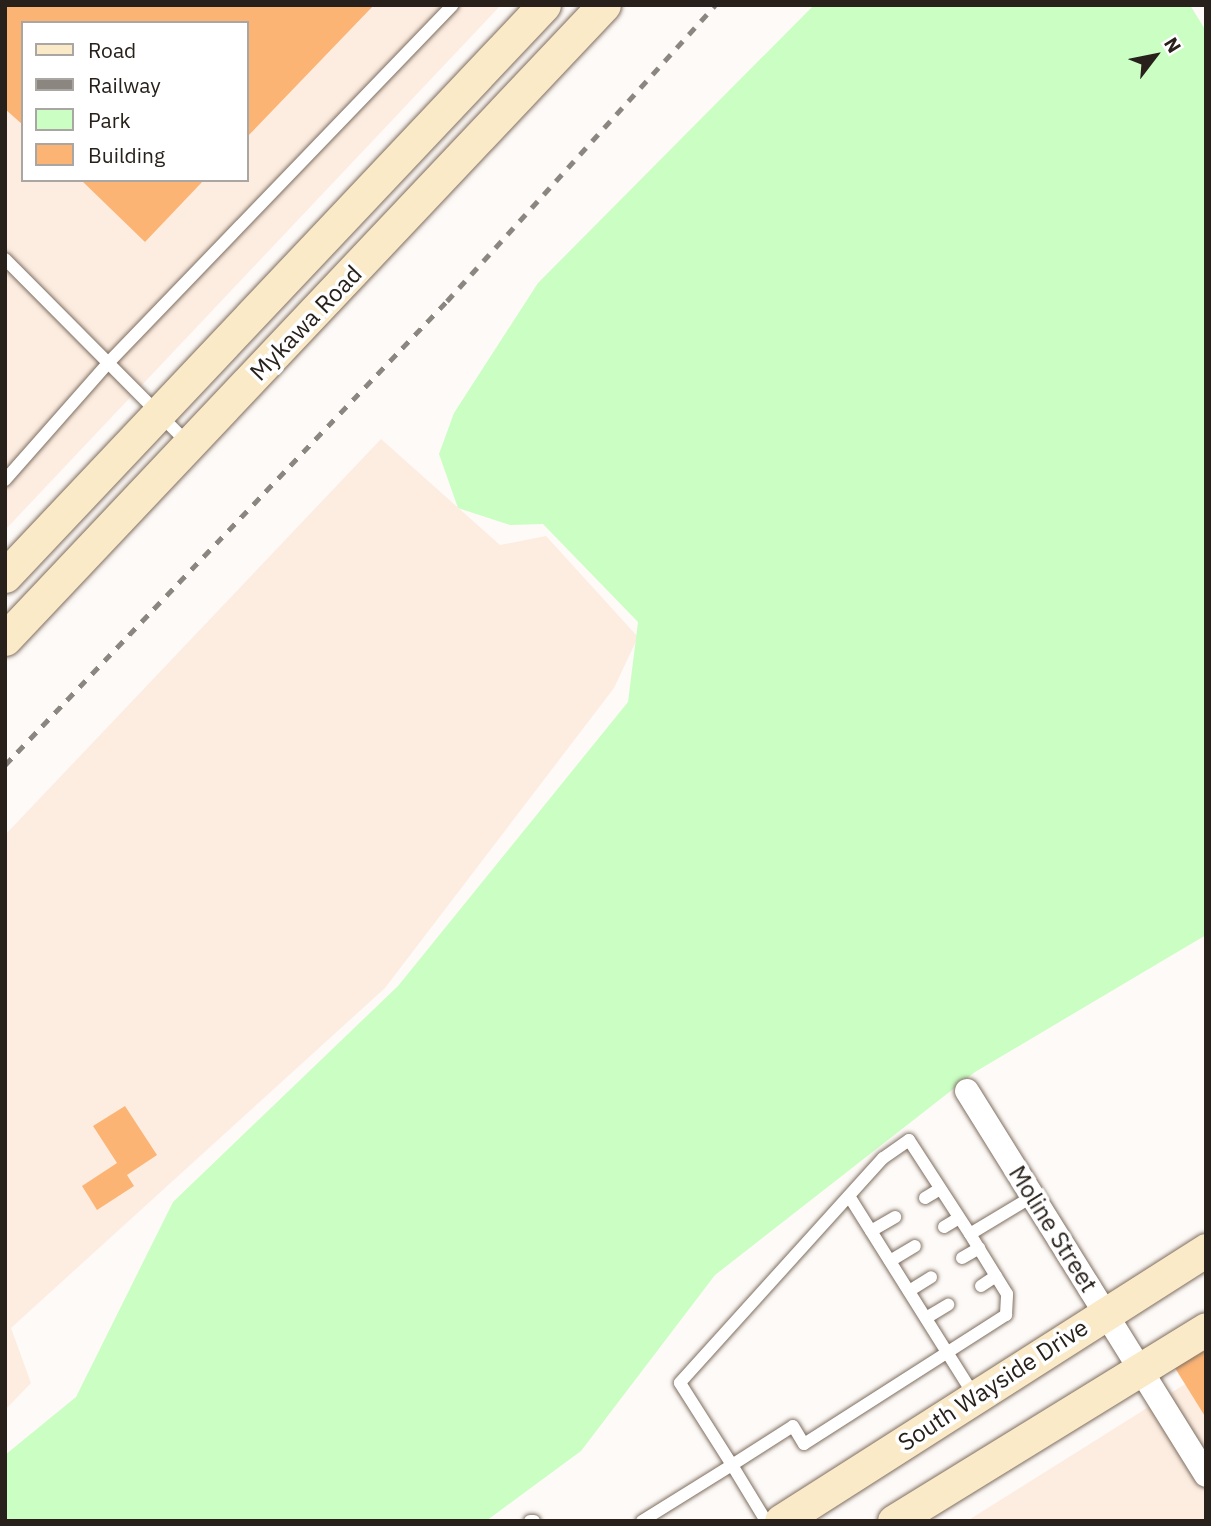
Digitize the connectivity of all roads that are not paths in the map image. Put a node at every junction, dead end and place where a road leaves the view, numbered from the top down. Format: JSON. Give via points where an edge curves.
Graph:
{"nodes":[{"id":1,"x":453,"y":5,"type":"edge"},
{"id":2,"x":544,"y":5,"type":"edge"},
{"id":3,"x":604,"y":5,"type":"edge"},
{"id":4,"x":383,"y":172,"type":"junction"},
{"id":5,"x":419,"y":206,"type":"junction"},
{"id":6,"x":5,"y":259,"type":"edge"},
{"id":7,"x":110,"y":361,"type":"junction"},
{"id":8,"x":160,"y":414,"type":"junction"},
{"id":9,"x":191,"y":446,"type":"junction"},
{"id":10,"x":5,"y":480,"type":"edge"},
{"id":11,"x":5,"y":576,"type":"edge"},
{"id":12,"x":5,"y":639,"type":"edge"},
{"id":13,"x":967,"y":1091,"type":"dead end"},
{"id":14,"x":940,"y":1189,"type":"junction"},
{"id":15,"x":849,"y":1196,"type":"junction"},
{"id":16,"x":1032,"y":1196,"type":"junction"},
{"id":17,"x":925,"y":1198,"type":"dead end"},
{"id":18,"x":895,"y":1217,"type":"dead end"},
{"id":19,"x":959,"y":1217,"type":"junction"},
{"id":20,"x":944,"y":1227,"type":"dead end"},
{"id":21,"x":871,"y":1231,"type":"junction"},
{"id":22,"x":970,"y":1234,"type":"junction"},
{"id":23,"x":915,"y":1246,"type":"dead end"},
{"id":24,"x":979,"y":1248,"type":"junction"},
{"id":25,"x":1206,"y":1250,"type":"edge"},
{"id":26,"x":962,"y":1258,"type":"dead end"},
{"id":27,"x":890,"y":1261,"type":"junction"},
{"id":28,"x":996,"y":1276,"type":"junction"},
{"id":29,"x":931,"y":1277,"type":"dead end"},
{"id":30,"x":981,"y":1286,"type":"dead end"},
{"id":31,"x":909,"y":1291,"type":"junction"},
{"id":32,"x":948,"y":1305,"type":"dead end"},
{"id":33,"x":1105,"y":1314,"type":"junction"},
{"id":34,"x":926,"y":1318,"type":"junction"},
{"id":35,"x":1206,"y":1329,"type":"edge"},
{"id":36,"x":948,"y":1352,"type":"junction"},
{"id":37,"x":1140,"y":1370,"type":"junction"},
{"id":38,"x":975,"y":1397,"type":"junction"},
{"id":39,"x":732,"y":1465,"type":"junction"},
{"id":40,"x":1206,"y":1475,"type":"edge"},
{"id":41,"x":642,"y":1521,"type":"edge"},
{"id":42,"x":766,"y":1521,"type":"edge"},
{"id":43,"x":781,"y":1521,"type":"edge"},
{"id":44,"x":894,"y":1521,"type":"edge"}],
"edges":[{"from":1,"to":7,"type":"lane"},
{"from":2,"to":4,"type":"main road","name":"Mykawa Road"},
{"from":3,"to":5,"type":"main road","name":"Mykawa Road"},
{"from":4,"to":5,"type":"main road"},
{"from":4,"to":8,"type":"main road","name":"Mykawa Road"},
{"from":5,"to":9,"type":"main road","name":"Mykawa Road"},
{"from":6,"to":7,"type":"lane"},
{"from":7,"to":8,"type":"lane"},
{"from":7,"to":10,"type":"lane"},
{"from":8,"to":9,"type":"lane"},
{"from":8,"to":11,"type":"main road","name":"Mykawa Road"},
{"from":9,"to":12,"type":"main road","name":"Mykawa Road"},
{"from":13,"to":16,"type":"street","name":"Moline Street"},
{"from":14,"to":15,"type":"lane","via":[[909,1140]]},
{"from":14,"to":17,"type":"lane"},
{"from":14,"to":19,"type":"lane"},
{"from":15,"to":21,"type":"lane"},
{"from":15,"to":39,"type":"lane","via":[[680,1383]]},
{"from":16,"to":22,"type":"lane"},
{"from":16,"to":33,"type":"street","name":"Moline Street"},
{"from":18,"to":21,"type":"lane"},
{"from":19,"to":20,"type":"lane"},
{"from":19,"to":22,"type":"lane"},
{"from":21,"to":27,"type":"lane"},
{"from":22,"to":24,"type":"lane"},
{"from":23,"to":27,"type":"lane"},
{"from":24,"to":26,"type":"lane"},
{"from":24,"to":28,"type":"lane"},
{"from":25,"to":33,"type":"main road","name":"South Wayside Drive"},
{"from":27,"to":31,"type":"lane"},
{"from":28,"to":30,"type":"lane"},
{"from":28,"to":36,"type":"lane","via":[[1007,1294],[1006,1315]]},
{"from":29,"to":31,"type":"lane"},
{"from":31,"to":34,"type":"lane"},
{"from":32,"to":34,"type":"lane"},
{"from":33,"to":37,"type":"street","name":"Moline Street"},
{"from":33,"to":38,"type":"main road","name":"South Wayside Drive"},
{"from":34,"to":36,"type":"lane"},
{"from":35,"to":37,"type":"main road"},
{"from":36,"to":38,"type":"lane"},
{"from":36,"to":39,"type":"lane","via":[[804,1444],[793,1426]]},
{"from":37,"to":40,"type":"street","name":"Moline Street"},
{"from":37,"to":44,"type":"main road"},
{"from":38,"to":43,"type":"main road","name":"South Wayside Drive"},
{"from":39,"to":41,"type":"lane"},
{"from":39,"to":42,"type":"lane"}]}
